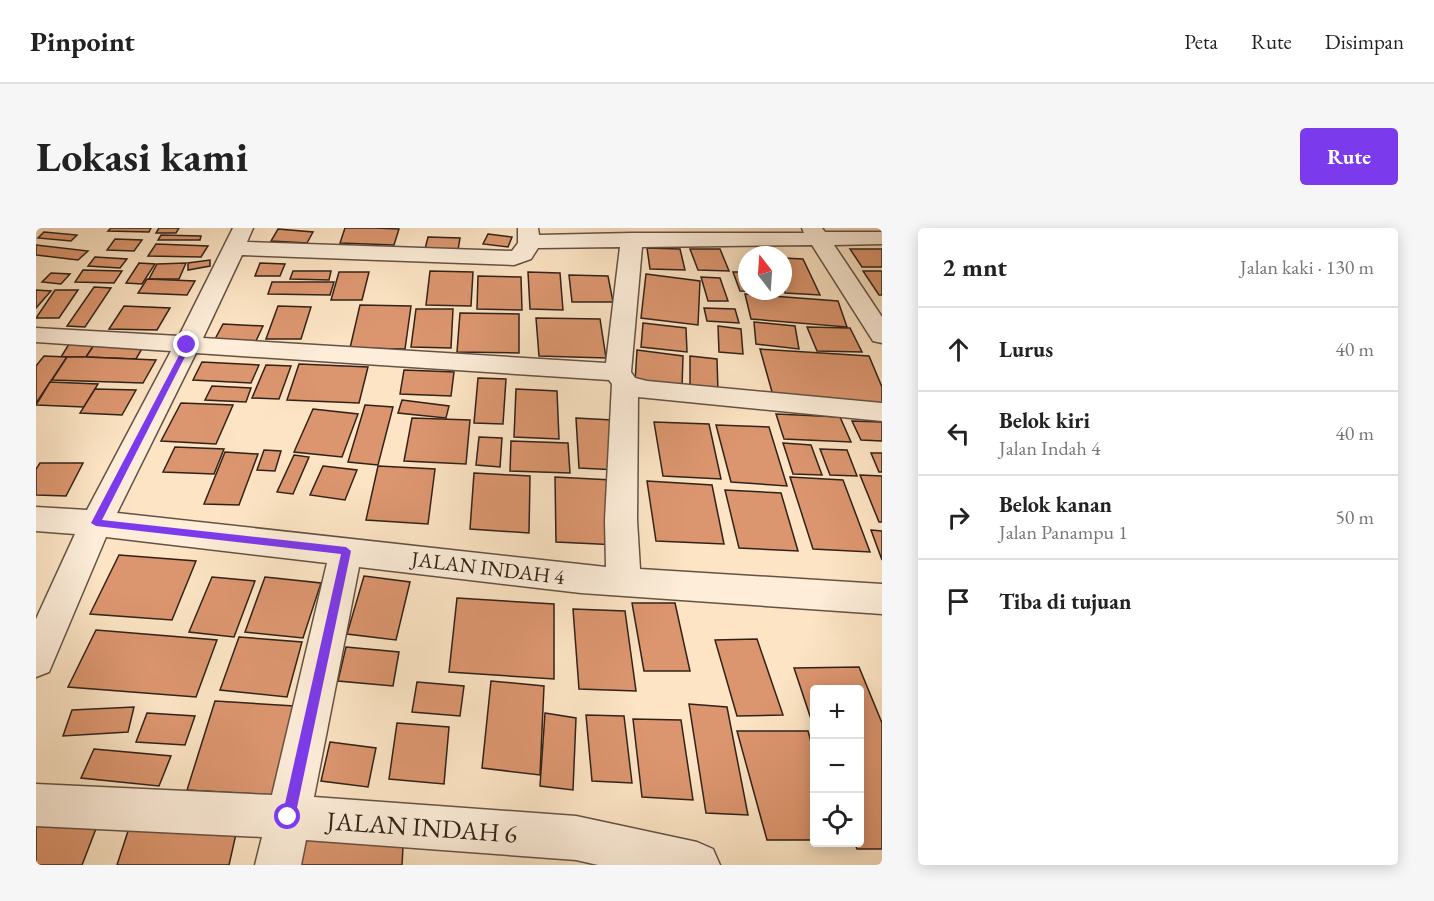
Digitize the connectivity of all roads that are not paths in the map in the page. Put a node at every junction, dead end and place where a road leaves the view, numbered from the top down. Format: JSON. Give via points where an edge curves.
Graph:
{"nodes":[{"id":1,"x":815,"y":232,"type":"edge"},
{"id":2,"x":529,"y":235,"type":"edge"},
{"id":3,"x":238,"y":238,"type":"edge"},
{"id":4,"x":882,"y":238,"type":"edge"},
{"id":5,"x":632,"y":239,"type":"junction"},
{"id":6,"x":871,"y":302,"type":"edge"},
{"id":7,"x":36,"y":335,"type":"edge"},
{"id":8,"x":882,"y":336,"type":"edge"},
{"id":9,"x":187,"y":345,"type":"junction"},
{"id":10,"x":621,"y":378,"type":"junction"},
{"id":11,"x":882,"y":412,"type":"edge"},
{"id":12,"x":36,"y":519,"type":"edge"},
{"id":13,"x":96,"y":523,"type":"junction"},
{"id":14,"x":346,"y":551,"type":"junction"},
{"id":15,"x":624,"y":582,"type":"junction"},
{"id":16,"x":882,"y":599,"type":"edge"},
{"id":17,"x":36,"y":660,"type":"edge"},
{"id":18,"x":36,"y":805,"type":"edge"},
{"id":19,"x":288,"y":817,"type":"junction"},
{"id":20,"x":577,"y":851,"type":"edge"},
{"id":21,"x":278,"y":865,"type":"edge"},
{"id":22,"x":697,"y":865,"type":"edge"}],
"edges":[{"from":1,"to":4,"type":"street"},
{"from":1,"to":5,"type":"street"},
{"from":1,"to":6,"type":"street"},
{"from":2,"to":3,"type":"street","via":[[526,252],[514,258],[406,244]]},
{"from":2,"to":5,"type":"street"},
{"from":3,"to":9,"type":"street"},
{"from":5,"to":10,"type":"street"},
{"from":6,"to":8,"type":"street"},
{"from":7,"to":9,"type":"street"},
{"from":9,"to":10,"type":"street"},
{"from":9,"to":13,"type":"street"},
{"from":10,"to":11,"type":"street","via":[[646,390]]},
{"from":10,"to":15,"type":"street"},
{"from":12,"to":13,"type":"street","name":"JALAN INDAH 4"},
{"from":13,"to":14,"type":"street","name":"JALAN INDAH 4"},
{"from":13,"to":17,"type":"street"},
{"from":14,"to":15,"type":"street","name":"JALAN INDAH 4"},
{"from":14,"to":19,"type":"street"},
{"from":15,"to":16,"type":"street","name":"JALAN INDAH 4"},
{"from":18,"to":19,"type":"street","name":"JALAN INDAH 6"},
{"from":19,"to":20,"type":"street","name":"JALAN INDAH 6"},
{"from":19,"to":21,"type":"street"},
{"from":20,"to":22,"type":"street","name":"JALAN INDAH 6"}]}
